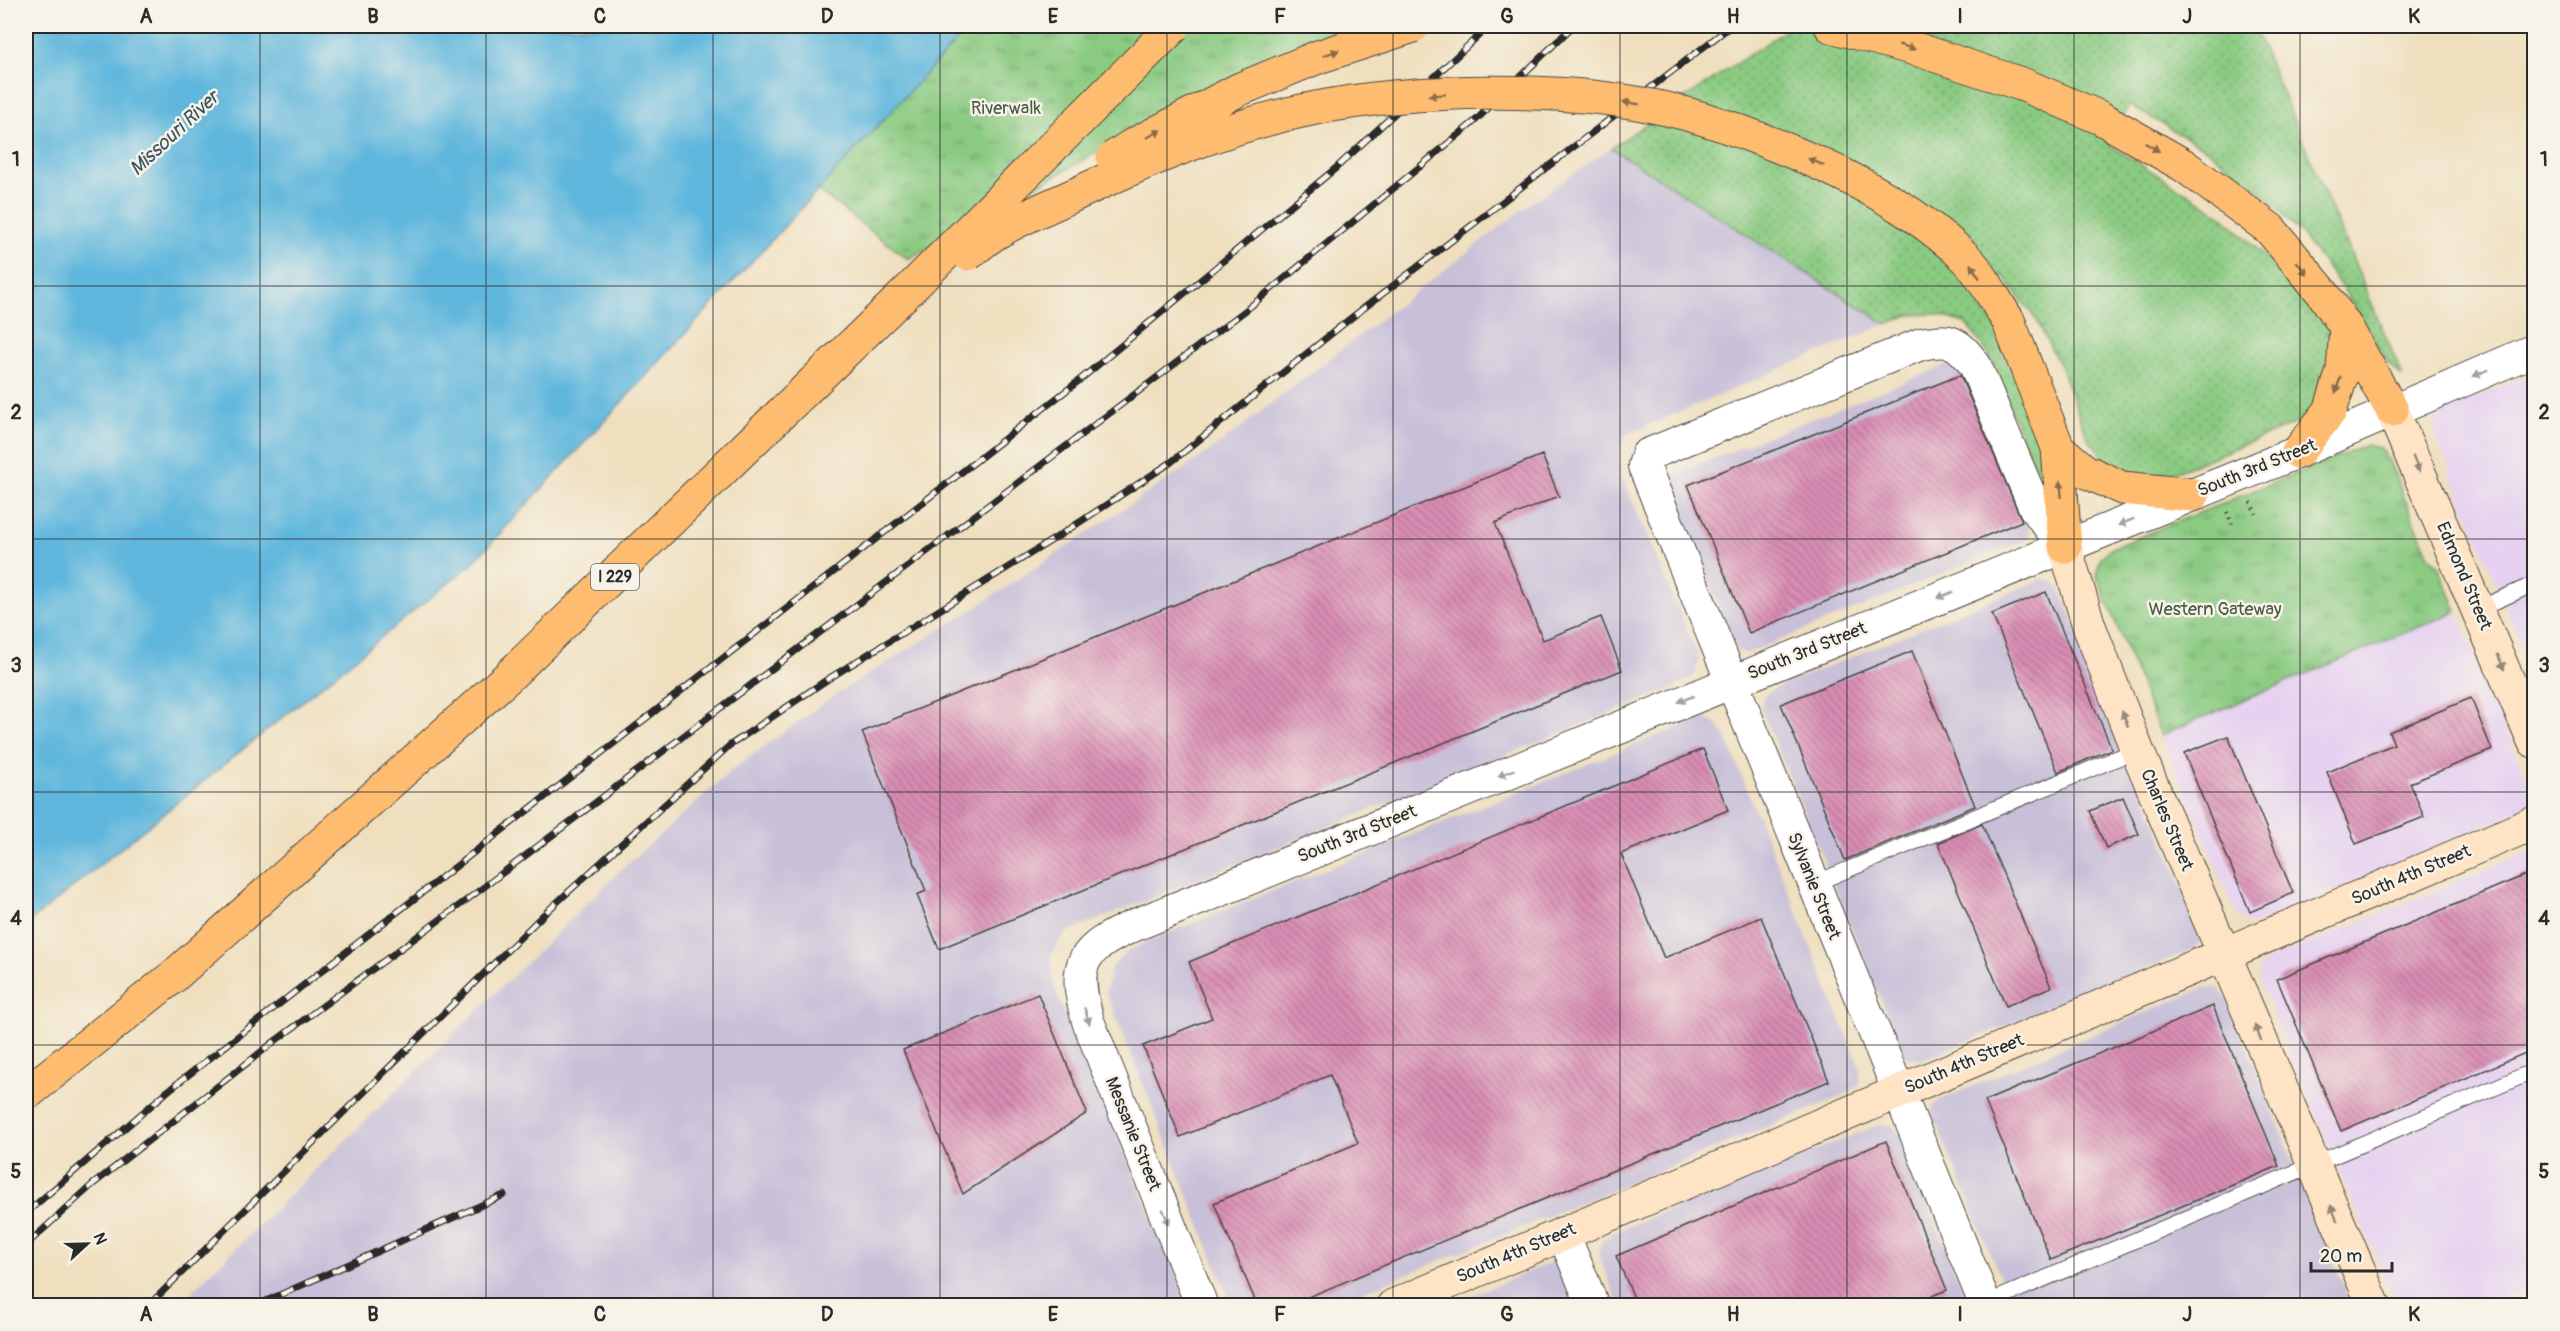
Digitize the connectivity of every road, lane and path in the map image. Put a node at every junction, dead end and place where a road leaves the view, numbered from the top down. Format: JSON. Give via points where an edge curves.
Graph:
{"nodes":[{"id":1,"x":1174,"y":26,"type":"edge"},
{"id":2,"x":1413,"y":26,"type":"edge"},
{"id":3,"x":1831,"y":26,"type":"edge"},
{"id":4,"x":910,"y":289,"type":"junction"},
{"id":5,"x":2346,"y":327,"type":"junction"},
{"id":6,"x":868,"y":329,"type":"junction"},
{"id":7,"x":2535,"y":350,"type":"edge"},
{"id":8,"x":2392,"y":410,"type":"junction"},
{"id":9,"x":2058,"y":448,"type":"junction"},
{"id":10,"x":2298,"y":452,"type":"junction"},
{"id":11,"x":1644,"y":466,"type":"joint"},
{"id":12,"x":2193,"y":495,"type":"junction"},
{"id":13,"x":2251,"y":501,"type":"dead end"},
{"id":14,"x":2227,"y":511,"type":"dead end"},
{"id":15,"x":2256,"y":514,"type":"dead end"},
{"id":16,"x":2232,"y":524,"type":"dead end"},
{"id":17,"x":2065,"y":547,"type":"junction"},
{"id":18,"x":2535,"y":584,"type":"edge"},
{"id":19,"x":2478,"y":609,"type":"junction"},
{"id":20,"x":1731,"y":681,"type":"junction"},
{"id":21,"x":2535,"y":741,"type":"edge"},
{"id":22,"x":2137,"y":750,"type":"junction"},
{"id":23,"x":2535,"y":823,"type":"edge"},
{"id":24,"x":1813,"y":884,"type":"junction"},
{"id":25,"x":2224,"y":954,"type":"junction"},
{"id":26,"x":1085,"y":959,"type":"joint"},
{"id":27,"x":2535,"y":1071,"type":"edge"},
{"id":28,"x":1899,"y":1092,"type":"junction"},
{"id":29,"x":26,"y":1095,"type":"edge"},
{"id":30,"x":2314,"y":1164,"type":"junction"},
{"id":31,"x":1563,"y":1233,"type":"junction"},
{"id":32,"x":1202,"y":1305,"type":"edge"},
{"id":33,"x":1393,"y":1305,"type":"edge"},
{"id":34,"x":1593,"y":1305,"type":"edge"},
{"id":35,"x":1984,"y":1305,"type":"edge"},
{"id":36,"x":2374,"y":1305,"type":"edge"}],
"edges":[{"from":1,"to":4,"type":"highway","number":"I 229","bridge":true},
{"from":1,"to":6,"type":"highway","number":"I 229","bridge":true},
{"from":4,"to":2,"type":"highway","one_way":true,"bridge":true,"via":[[1131,146],[1238,90],[1318,57]]},
{"from":3,"to":5,"type":"highway","one_way":true,"via":[[2024,85],[2102,118],[2183,165],[2270,229]]},
{"from":4,"to":29,"type":"highway","number":"I 229","bridge":true,"via":[[508,677],[174,976]]},
{"from":5,"to":8,"type":"highway"},
{"from":5,"to":10,"type":"highway","one_way":true,"via":[[2343,370],[2330,411]]},
{"from":9,"to":6,"type":"highway","one_way":true,"bridge":true,"via":[[2008,320],[1968,260],[1916,217],[1860,182],[1731,128],[1670,109],[1604,99],[1472,93],[1386,99],[1310,109],[1212,136],[999,230]]},
{"from":6,"to":29,"type":"highway","number":"I 229","bridge":true,"via":[[512,677],[177,976]]},
{"from":7,"to":8,"type":"street","name":"South 3rd Street","one_way":true},
{"from":8,"to":10,"type":"street","name":"South 3rd Street"},
{"from":8,"to":19,"type":"main road","name":"Edmond Street","one_way":true},
{"from":9,"to":12,"type":"highway","via":[[2085,471],[2122,488]]},
{"from":17,"to":9,"type":"highway","one_way":true},
{"from":10,"to":12,"type":"street","name":"South 3rd Street"},
{"from":11,"to":17,"type":"street","name":"Charles Street","via":[[1647,455],[1921,344],[1954,342],[1975,365],[2035,508]]},
{"from":11,"to":20,"type":"street","name":"Sylvanie Street"},
{"from":12,"to":17,"type":"street","name":"South 3rd Street","one_way":true},
{"from":13,"to":15,"type":"path"},
{"from":14,"to":16,"type":"path"},
{"from":17,"to":20,"type":"street","name":"South 3rd Street","one_way":true},
{"from":22,"to":17,"type":"main road","name":"Charles Street","one_way":true,"via":[[2089,626]]},
{"from":18,"to":19,"type":"lane"},
{"from":19,"to":21,"type":"main road","name":"Edmond Street","one_way":true},
{"from":20,"to":24,"type":"street","name":"Sylvanie Street"},
{"from":20,"to":26,"type":"street","name":"South 3rd Street","one_way":true,"via":[[1135,925],[1093,948]]},
{"from":22,"to":24,"type":"lane"},
{"from":22,"to":25,"type":"main road","name":"Charles Street"},
{"from":23,"to":25,"type":"main road","name":"South 4th Street"},
{"from":24,"to":28,"type":"street","name":"Sylvanie Street"},
{"from":25,"to":28,"type":"main road","name":"South 4th Street"},
{"from":30,"to":25,"type":"main road","name":"Charles Street","one_way":true},
{"from":26,"to":32,"type":"street","name":"Messanie Street","one_way":true,"via":[[1080,983],[1088,1021]]},
{"from":27,"to":30,"type":"lane"},
{"from":28,"to":31,"type":"main road","name":"South 4th Street"},
{"from":28,"to":35,"type":"street","name":"Sylvanie Street"},
{"from":30,"to":35,"type":"lane"},
{"from":36,"to":30,"type":"main road","name":"Charles Street","one_way":true},
{"from":31,"to":33,"type":"main road","name":"South 4th Street"},
{"from":31,"to":34,"type":"street"}]}
